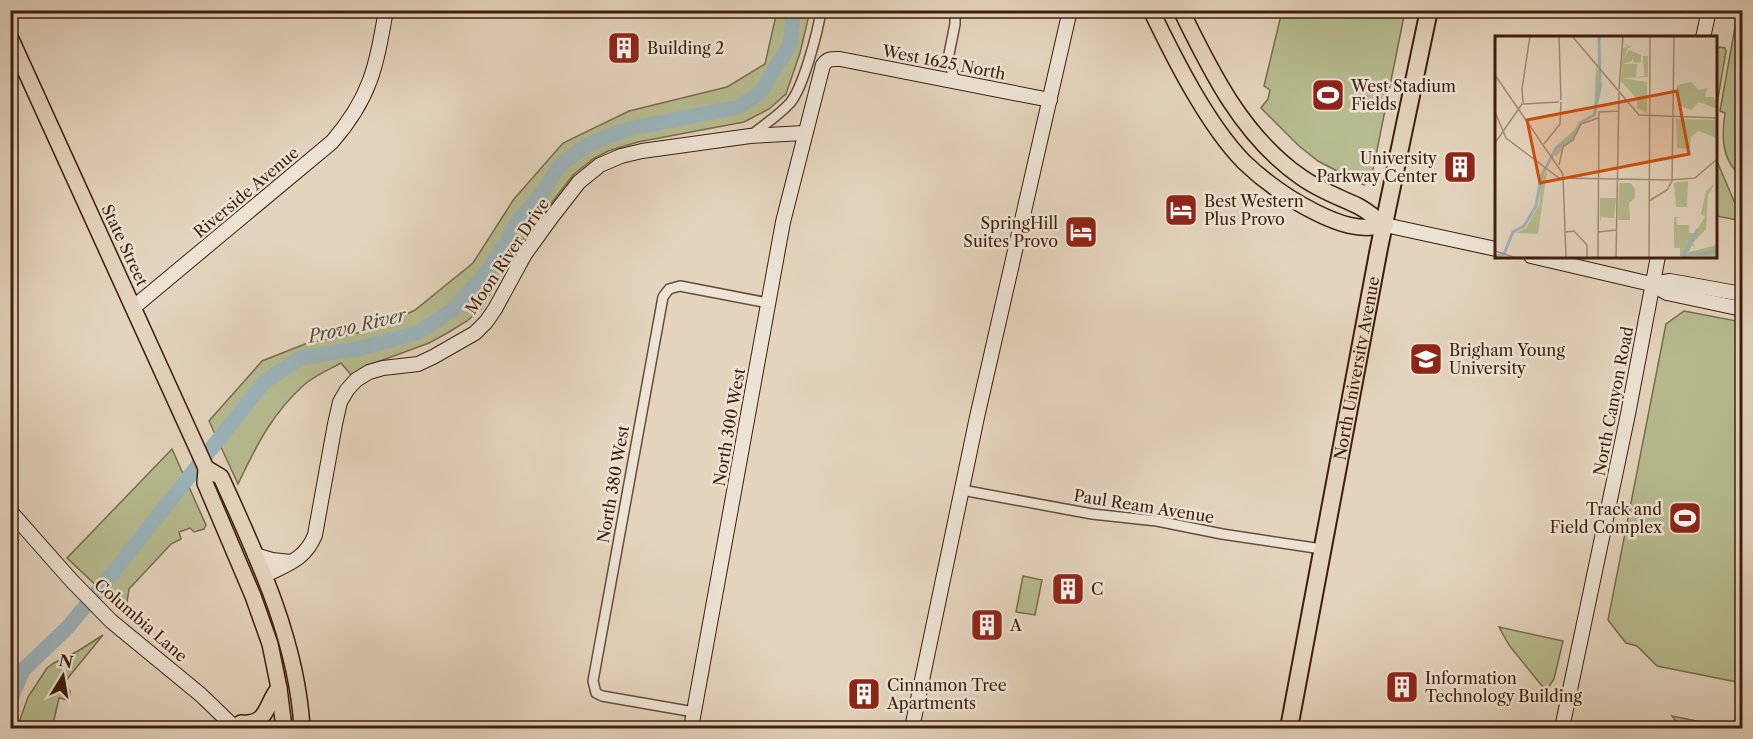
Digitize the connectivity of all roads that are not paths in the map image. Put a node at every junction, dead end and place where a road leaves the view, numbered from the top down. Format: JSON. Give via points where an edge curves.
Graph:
{"nodes":[{"id":1,"x":386,"y":10,"type":"edge"},
{"id":2,"x":821,"y":10,"type":"edge"},
{"id":3,"x":955,"y":10,"type":"edge"},
{"id":4,"x":1070,"y":10,"type":"edge"},
{"id":5,"x":1151,"y":10,"type":"edge"},
{"id":6,"x":1181,"y":10,"type":"edge"},
{"id":7,"x":1429,"y":10,"type":"edge"},
{"id":8,"x":1708,"y":10,"type":"edge"},
{"id":9,"x":1703,"y":36,"type":"edge"},
{"id":10,"x":10,"y":37,"type":"edge"},
{"id":11,"x":831,"y":59,"type":"joint"},
{"id":12,"x":955,"y":81,"type":"junction"},
{"id":13,"x":1050,"y":100,"type":"junction"},
{"id":14,"x":805,"y":133,"type":"junction"},
{"id":15,"x":750,"y":136,"type":"junction"},
{"id":16,"x":1384,"y":225,"type":"junction"},
{"id":17,"x":1495,"y":249,"type":"edge"},
{"id":18,"x":1540,"y":258,"type":"edge"},
{"id":19,"x":1658,"y":258,"type":"edge"},
{"id":20,"x":1652,"y":284,"type":"junction"},
{"id":21,"x":1738,"y":294,"type":"edge"},
{"id":22,"x":768,"y":303,"type":"junction"},
{"id":23,"x":134,"y":307,"type":"junction"},
{"id":24,"x":1743,"y":309,"type":"edge"},
{"id":25,"x":206,"y":468,"type":"junction"},
{"id":26,"x":962,"y":490,"type":"junction"},
{"id":27,"x":10,"y":511,"type":"edge"},
{"id":28,"x":1322,"y":549,"type":"junction"},
{"id":29,"x":255,"y":555,"type":"junction"},
{"id":30,"x":291,"y":562,"type":"junction"},
{"id":31,"x":239,"y":563,"type":"junction"},
{"id":32,"x":264,"y":576,"type":"junction"},
{"id":33,"x":279,"y":688,"type":"junction"},
{"id":34,"x":694,"y":712,"type":"junction"},
{"id":35,"x":238,"y":726,"type":"edge"},
{"id":36,"x":284,"y":729,"type":"edge"},
{"id":37,"x":302,"y":729,"type":"edge"},
{"id":38,"x":691,"y":729,"type":"edge"},
{"id":39,"x":912,"y":729,"type":"edge"},
{"id":40,"x":1289,"y":729,"type":"edge"},
{"id":41,"x":1562,"y":729,"type":"edge"}],
"edges":[{"from":1,"to":23,"type":"street","name":"Riverside Avenue","via":[[366,92],[332,142]]},
{"from":2,"to":15,"type":"street","via":[[800,87],[771,121]]},
{"from":3,"to":12,"type":"street","via":[[948,59]]},
{"from":4,"to":13,"type":"street"},
{"from":5,"to":16,"type":"main road","via":[[1213,122],[1233,150],[1256,172],[1286,196],[1320,215],[1355,227]]},
{"from":6,"to":16,"type":"main road","via":[[1230,101],[1262,144],[1300,177],[1360,207]]},
{"from":7,"to":16,"type":"highway","name":"North University Avenue"},
{"from":8,"to":9,"type":"street"},
{"from":10,"to":23,"type":"main road","name":"State Street"},
{"from":11,"to":12,"type":"street","name":"West 1625 North"},
{"from":11,"to":14,"type":"street","name":"North 300 West","via":[[823,65]]},
{"from":12,"to":13,"type":"street","name":"West 1625 North"},
{"from":13,"to":26,"type":"street"},
{"from":14,"to":15,"type":"street"},
{"from":14,"to":22,"type":"street","name":"North 300 West"},
{"from":15,"to":30,"type":"street","name":"Moon River Drive","via":[[642,151],[600,165],[579,182],[550,218],[495,309],[475,333],[418,364],[376,370],[356,380],[340,402],[312,544]]},
{"from":16,"to":17,"type":"street"},
{"from":16,"to":28,"type":"highway","name":"North University Avenue"},
{"from":18,"to":20,"type":"street"},
{"from":19,"to":20,"type":"street","name":"North Canyon Road"},
{"from":20,"to":21,"type":"street","via":[[1670,281]]},
{"from":20,"to":24,"type":"street","via":[[1667,293]]},
{"from":20,"to":41,"type":"street","name":"North Canyon Road"},
{"from":22,"to":34,"type":"street","name":"North 300 West"},
{"from":22,"to":34,"type":"street","name":"North 380 West","via":[[686,286],[665,293],[661,302],[593,681],[596,693],[602,696]]},
{"from":23,"to":25,"type":"main road","name":"State Street"},
{"from":25,"to":29,"type":"main road","name":"State Street","via":[[221,477]]},
{"from":25,"to":31,"type":"main road","name":"State Street","via":[[204,483]]},
{"from":26,"to":28,"type":"street","name":"Paul Ream Avenue","via":[[1083,513],[1157,521]]},
{"from":26,"to":39,"type":"street"},
{"from":27,"to":35,"type":"street","name":"Columbia Lane","via":[[111,621]]},
{"from":28,"to":40,"type":"highway","name":"North University Avenue"},
{"from":29,"to":30,"type":"street"},
{"from":29,"to":32,"type":"main road","name":"State Street"},
{"from":30,"to":32,"type":"street","name":"Moon River Drive"},
{"from":31,"to":32,"type":"main road"},
{"from":31,"to":33,"type":"main road","name":"State Street","via":[[270,644]]},
{"from":32,"to":37,"type":"main road","name":"State Street","via":[[287,642]]},
{"from":33,"to":35,"type":"main road","via":[[264,716]]},
{"from":33,"to":36,"type":"main road","name":"State Street"},
{"from":34,"to":38,"type":"street","name":"North 300 West"}]}
